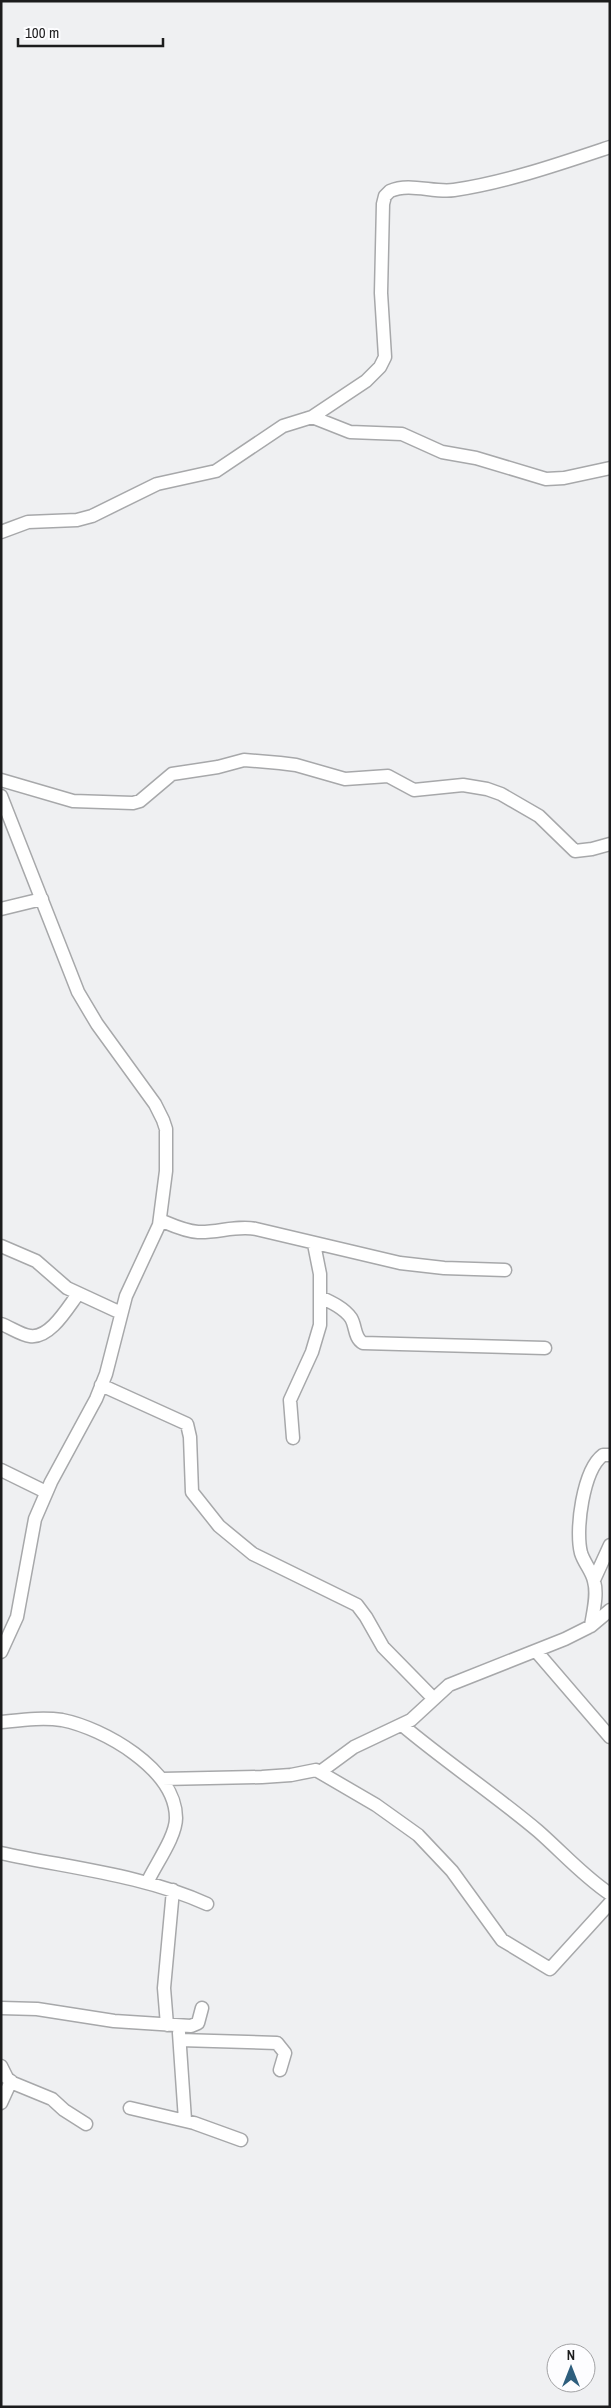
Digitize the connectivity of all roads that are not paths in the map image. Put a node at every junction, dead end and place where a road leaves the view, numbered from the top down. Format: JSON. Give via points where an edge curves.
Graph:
{"nodes":[{"id":1,"x":610,"y":147,"type":"edge"},
{"id":2,"x":312,"y":417,"type":"junction"},
{"id":3,"x":610,"y":468,"type":"edge"},
{"id":4,"x":1,"y":532,"type":"edge"},
{"id":5,"x":1,"y":780,"type":"edge"},
{"id":6,"x":1,"y":796,"type":"edge"},
{"id":7,"x":610,"y":844,"type":"edge"},
{"id":8,"x":42,"y":899,"type":"junction"},
{"id":9,"x":1,"y":910,"type":"edge"},
{"id":10,"x":160,"y":1220,"type":"junction"},
{"id":11,"x":314,"y":1244,"type":"junction"},
{"id":12,"x":1,"y":1246,"type":"edge"},
{"id":13,"x":505,"y":1270,"type":"dead end"},
{"id":14,"x":78,"y":1294,"type":"junction"},
{"id":15,"x":320,"y":1297,"type":"junction"},
{"id":16,"x":121,"y":1313,"type":"junction"},
{"id":17,"x":1,"y":1324,"type":"edge"},
{"id":18,"x":544,"y":1348,"type":"dead end"},
{"id":19,"x":101,"y":1385,"type":"junction"},
{"id":20,"x":293,"y":1438,"type":"dead end"},
{"id":21,"x":610,"y":1455,"type":"edge"},
{"id":22,"x":1,"y":1470,"type":"edge"},
{"id":23,"x":46,"y":1492,"type":"junction"},
{"id":24,"x":610,"y":1545,"type":"edge"},
{"id":25,"x":594,"y":1580,"type":"junction"},
{"id":26,"x":610,"y":1610,"type":"edge"},
{"id":27,"x":591,"y":1626,"type":"junction"},
{"id":28,"x":536,"y":1651,"type":"junction"},
{"id":29,"x":1,"y":1652,"type":"edge"},
{"id":30,"x":434,"y":1699,"type":"junction"},
{"id":31,"x":1,"y":1722,"type":"edge"},
{"id":32,"x":402,"y":1725,"type":"junction"},
{"id":33,"x":610,"y":1736,"type":"edge"},
{"id":34,"x":320,"y":1772,"type":"junction"},
{"id":35,"x":162,"y":1779,"type":"junction"},
{"id":36,"x":1,"y":1853,"type":"edge"},
{"id":37,"x":147,"y":1883,"type":"junction"},
{"id":38,"x":173,"y":1890,"type":"junction"},
{"id":39,"x":610,"y":1894,"type":"edge"},
{"id":40,"x":610,"y":1903,"type":"edge"},
{"id":41,"x":207,"y":1904,"type":"dead end"},
{"id":42,"x":1,"y":2008,"type":"edge"},
{"id":43,"x":202,"y":2008,"type":"dead end"},
{"id":44,"x":173,"y":2025,"type":"junction"},
{"id":45,"x":180,"y":2040,"type":"junction"},
{"id":46,"x":1,"y":2066,"type":"edge"},
{"id":47,"x":280,"y":2070,"type":"dead end"},
{"id":48,"x":10,"y":2081,"type":"junction"},
{"id":49,"x":1,"y":2103,"type":"edge"},
{"id":50,"x":130,"y":2108,"type":"dead end"},
{"id":51,"x":185,"y":2120,"type":"junction"},
{"id":52,"x":86,"y":2124,"type":"dead end"},
{"id":53,"x":241,"y":2140,"type":"dead end"}],
"edges":[{"from":1,"to":2,"type":"street","via":[[514,176],[452,190],[424,187],[398,188],[388,192],[382,204],[384,363],[361,385]]},
{"from":2,"to":3,"type":"street","via":[[350,432],[402,434],[442,452],[476,458],[546,479]]},
{"from":2,"to":4,"type":"street","via":[[283,426],[210,474],[157,484],[97,515],[77,520],[28,522]]},
{"from":5,"to":7,"type":"street","via":[[73,801],[128,803],[140,801],[172,774],[244,760],[280,763],[345,779],[388,776],[414,790],[463,785],[487,789],[539,816],[574,851]]},
{"from":6,"to":8,"type":"street"},
{"from":8,"to":9,"type":"street"},
{"from":8,"to":10,"type":"street","via":[[78,992],[163,1120],[166,1171]]},
{"from":10,"to":11,"type":"street","via":[[190,1231],[249,1228]]},
{"from":10,"to":16,"type":"street","via":[[135,1273]]},
{"from":11,"to":13,"type":"street","via":[[400,1263]]},
{"from":11,"to":15,"type":"street","via":[[320,1274]]},
{"from":12,"to":14,"type":"street","via":[[36,1261]]},
{"from":14,"to":16,"type":"street"},
{"from":14,"to":17,"type":"street","via":[[53,1326],[36,1337]]},
{"from":15,"to":18,"type":"street","via":[[348,1314],[358,1340],[363,1343]]},
{"from":15,"to":20,"type":"street","via":[[317,1336],[290,1400]]},
{"from":16,"to":19,"type":"street","via":[[113,1352]]},
{"from":19,"to":23,"type":"street"},
{"from":19,"to":30,"type":"street","via":[[187,1424],[192,1491],[219,1526],[253,1554],[356,1605],[383,1647]]},
{"from":21,"to":25,"type":"street","via":[[603,1455],[595,1464],[579,1515],[581,1553]]},
{"from":22,"to":23,"type":"street"},
{"from":23,"to":29,"type":"street","via":[[31,1534],[17,1617]]},
{"from":24,"to":25,"type":"street"},
{"from":25,"to":27,"type":"street"},
{"from":26,"to":27,"type":"street"},
{"from":27,"to":28,"type":"street"},
{"from":28,"to":30,"type":"street","via":[[449,1685]]},
{"from":28,"to":33,"type":"street"},
{"from":30,"to":32,"type":"street"},
{"from":31,"to":35,"type":"street","via":[[47,1719],[81,1726],[112,1739]]},
{"from":32,"to":34,"type":"street","via":[[360,1744]]},
{"from":32,"to":39,"type":"street","via":[[536,1830]]},
{"from":34,"to":35,"type":"street"},
{"from":34,"to":40,"type":"street","via":[[376,1804],[418,1835],[452,1871],[502,1940],[550,1969]]},
{"from":35,"to":37,"type":"street","via":[[173,1801],[176,1824]]},
{"from":36,"to":37,"type":"street"},
{"from":37,"to":38,"type":"street"},
{"from":38,"to":41,"type":"street"},
{"from":38,"to":44,"type":"street","via":[[164,1979]]},
{"from":42,"to":44,"type":"street","via":[[37,2009],[114,2021]]},
{"from":43,"to":44,"type":"street","via":[[197,2025]]},
{"from":44,"to":45,"type":"street"},
{"from":45,"to":47,"type":"street","via":[[276,2043],[285,2053]]},
{"from":45,"to":51,"type":"street"},
{"from":46,"to":48,"type":"street"},
{"from":48,"to":49,"type":"street"},
{"from":48,"to":52,"type":"street","via":[[52,2098]]},
{"from":50,"to":51,"type":"street"},
{"from":51,"to":53,"type":"street"}]}
